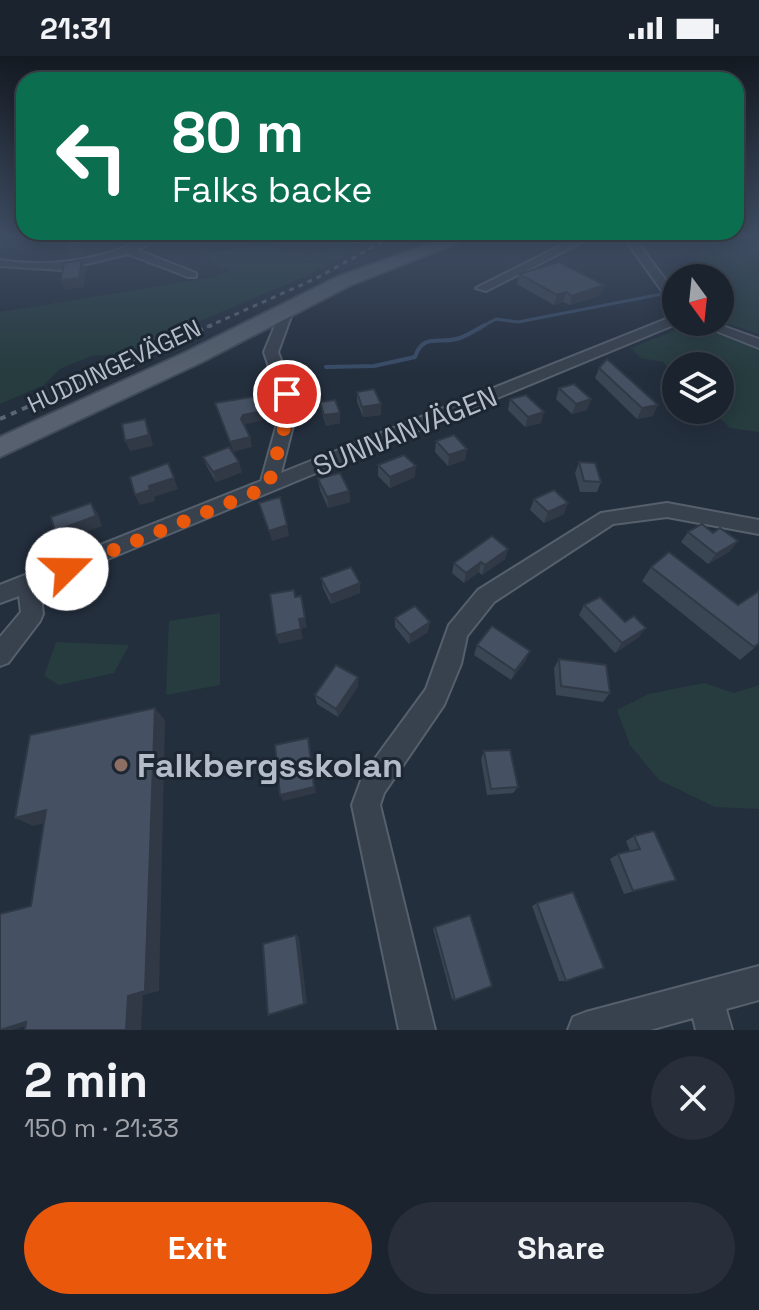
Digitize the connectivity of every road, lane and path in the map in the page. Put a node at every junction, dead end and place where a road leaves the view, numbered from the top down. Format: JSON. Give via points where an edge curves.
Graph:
{"nodes":[{"id":1,"x":346,"y":280,"type":"edge"},
{"id":2,"x":498,"y":280,"type":"edge"},
{"id":3,"x":482,"y":288,"type":"dead end"},
{"id":4,"x":287,"y":311,"type":"junction"},
{"id":5,"x":662,"y":326,"type":"edge"},
{"id":6,"x":734,"y":335,"type":"edge"},
{"id":7,"x":759,"y":344,"type":"edge"},
{"id":8,"x":0,"y":448,"type":"edge"},
{"id":9,"x":268,"y":487,"type":"junction"},
{"id":10,"x":759,"y":527,"type":"edge"},
{"id":11,"x":29,"y":584,"type":"junction"},
{"id":12,"x":0,"y":594,"type":"edge"},
{"id":13,"x":0,"y":655,"type":"edge"},
{"id":14,"x":759,"y":983,"type":"edge"},
{"id":15,"x":709,"y":1014,"type":"edge"},
{"id":16,"x":417,"y":1030,"type":"edge"},
{"id":17,"x":586,"y":1030,"type":"edge"}],
"edges":[{"from":1,"to":4,"type":"main road","name":"HUDDINGEVÄGEN"},
{"from":2,"to":3,"type":"street"},
{"from":4,"to":8,"type":"main road","name":"HUDDINGEVÄGEN"},
{"from":4,"to":9,"type":"street","via":[[271,352],[290,406]]},
{"from":5,"to":9,"type":"street","name":"SUNNANVÄGEN"},
{"from":6,"to":7,"type":"street"},
{"from":9,"to":11,"type":"street","name":"SUNNANVÄGEN"},
{"from":10,"to":16,"type":"street","via":[[667,510],[608,518],[486,596],[468,615],[435,697],[373,785],[366,805]]},
{"from":11,"to":12,"type":"street","name":"SUNNANVÄGEN"},
{"from":11,"to":13,"type":"street","via":[[32,614]]},
{"from":14,"to":15,"type":"street"},
{"from":15,"to":17,"type":"street"}]}
